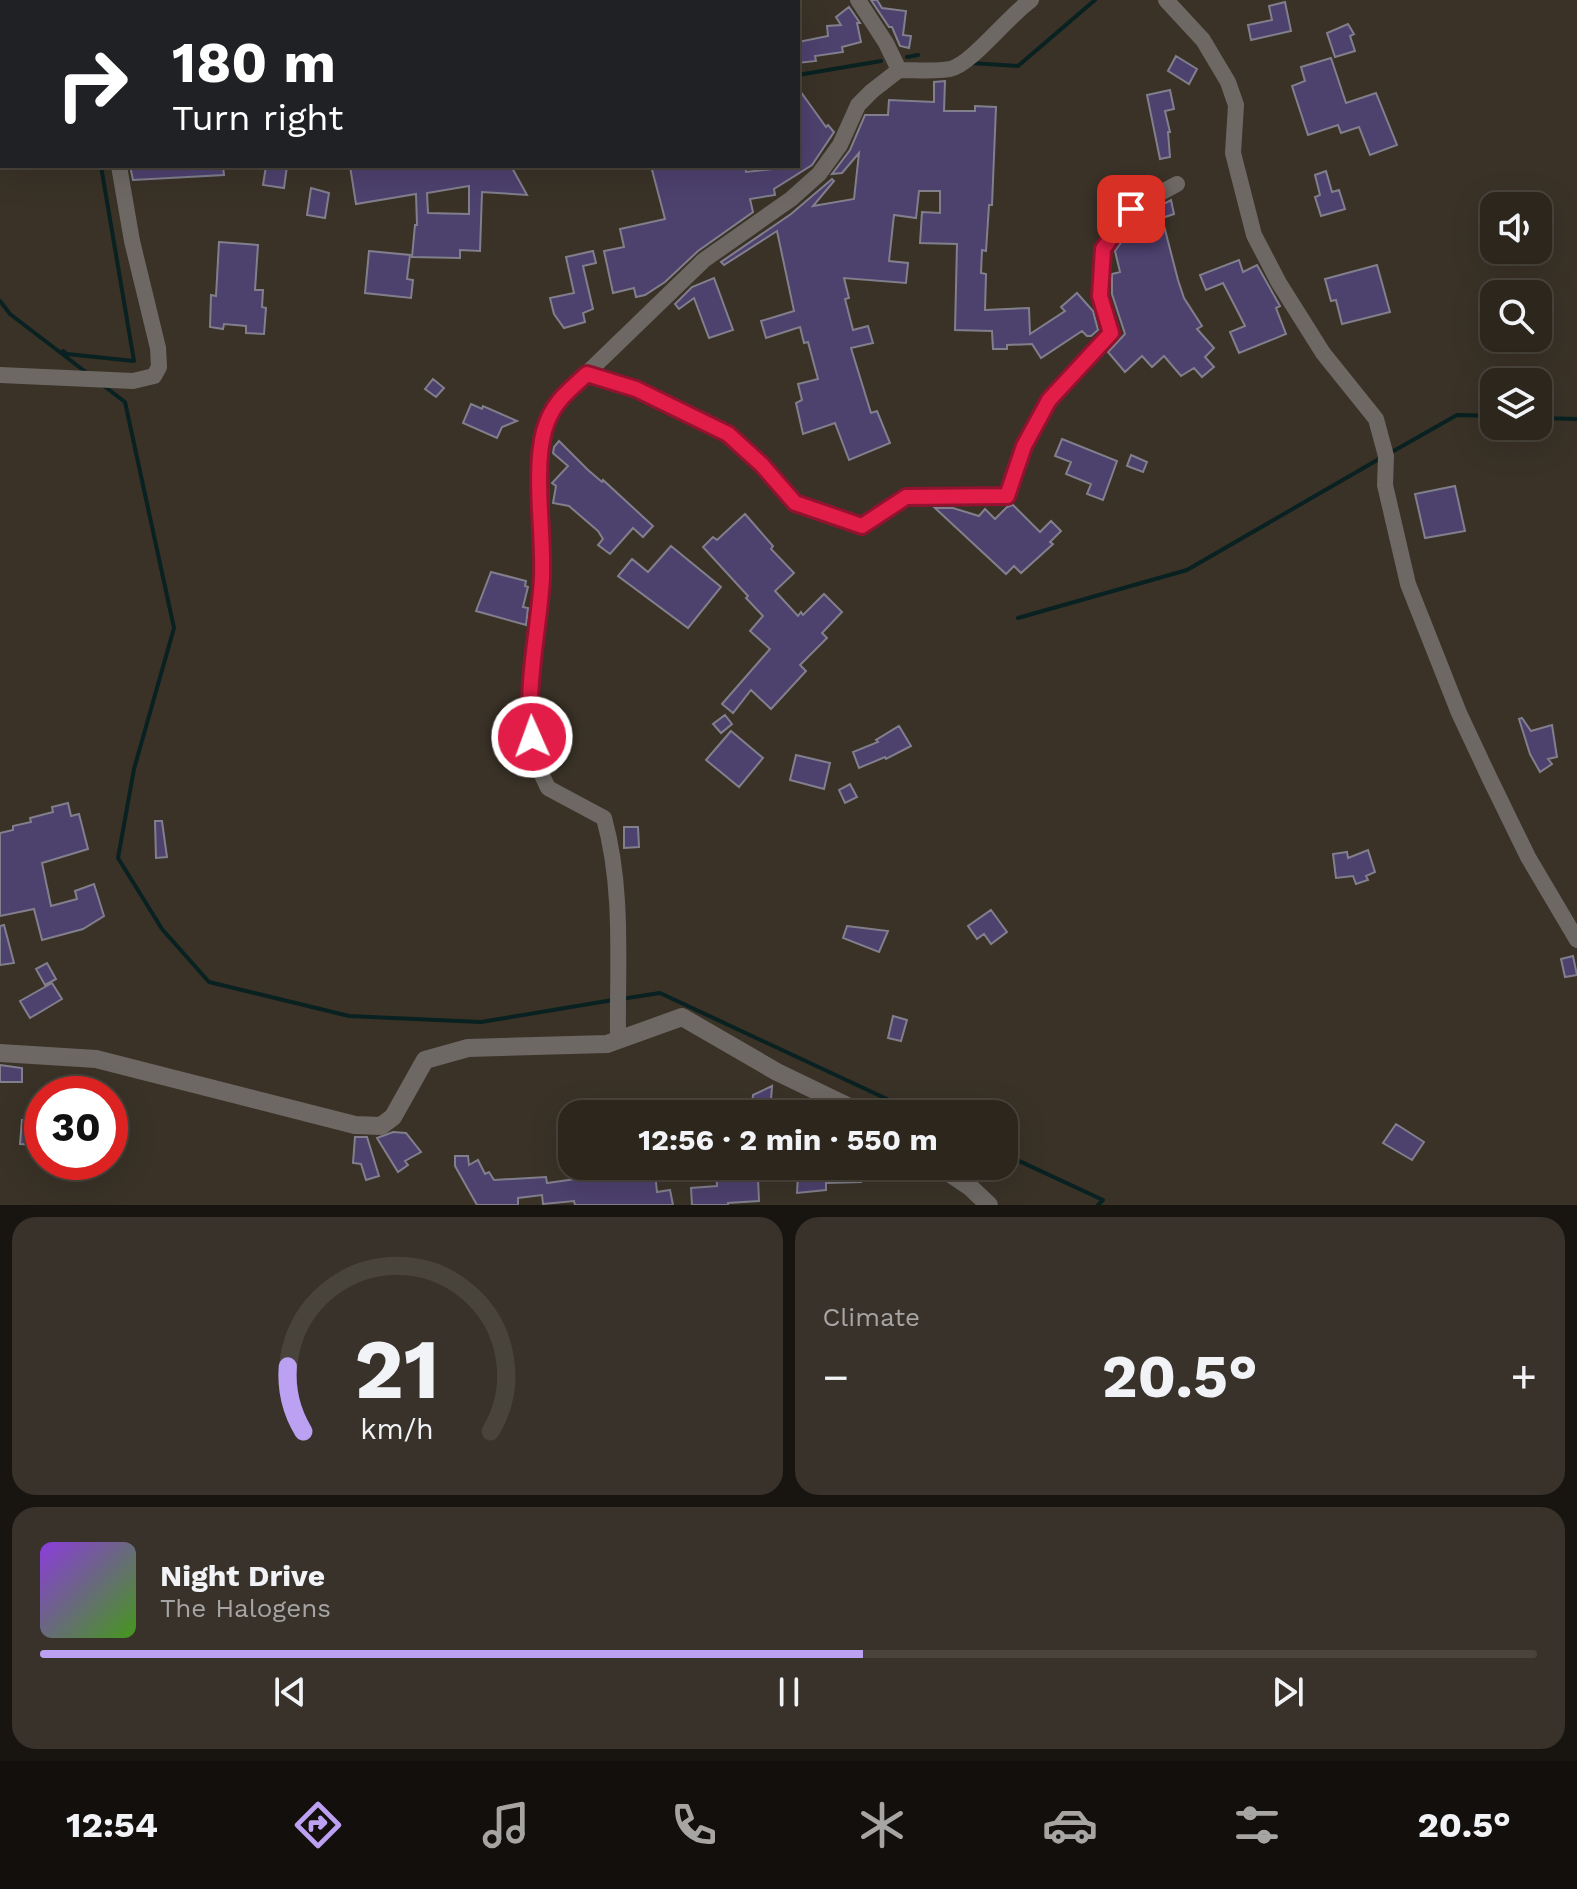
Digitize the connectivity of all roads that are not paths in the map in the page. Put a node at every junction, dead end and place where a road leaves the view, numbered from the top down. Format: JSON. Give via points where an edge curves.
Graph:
{"nodes":[{"id":1,"x":858,"y":0,"type":"edge"},
{"id":2,"x":1031,"y":0,"type":"edge"},
{"id":3,"x":1166,"y":0,"type":"edge"},
{"id":4,"x":899,"y":70,"type":"junction"},
{"id":5,"x":119,"y":168,"type":"edge"},
{"id":6,"x":1177,"y":184,"type":"dead end"},
{"id":7,"x":587,"y":374,"type":"junction"},
{"id":8,"x":0,"y":375,"type":"edge"},
{"id":9,"x":73,"y":378,"type":"dead end"},
{"id":10,"x":1577,"y":940,"type":"edge"},
{"id":11,"x":618,"y":1040,"type":"junction"},
{"id":12,"x":0,"y":1053,"type":"edge"},
{"id":13,"x":835,"y":1100,"type":"edge"},
{"id":14,"x":960,"y":1180,"type":"edge"},
{"id":15,"x":989,"y":1205,"type":"edge"}],
"edges":[{"from":1,"to":4,"type":"street"},
{"from":2,"to":4,"type":"street","via":[[953,69]]},
{"from":3,"to":10,"type":"street","via":[[1203,40],[1236,105],[1233,153],[1254,235],[1311,334],[1376,419],[1408,584],[1489,777]]},
{"from":4,"to":7,"type":"street","via":[[858,105],[840,145],[819,174],[704,260]]},
{"from":5,"to":8,"type":"street","via":[[158,348],[154,376],[133,381]]},
{"from":6,"to":7,"type":"street","via":[[1131,209],[1103,249],[1100,296],[1111,333],[1049,400],[1024,446],[1007,496],[906,497],[862,526],[795,503],[728,434],[636,389]]},
{"from":7,"to":11,"type":"street","via":[[554,405],[544,434],[542,576],[529,714],[535,760],[548,788],[604,818],[613,849]]},
{"from":8,"to":9,"type":"street"},
{"from":11,"to":12,"type":"street","via":[[468,1048],[425,1060],[393,1117],[381,1126],[355,1125],[96,1059]]},
{"from":11,"to":13,"type":"street","via":[[682,1017]]},
{"from":14,"to":15,"type":"street"}]}
